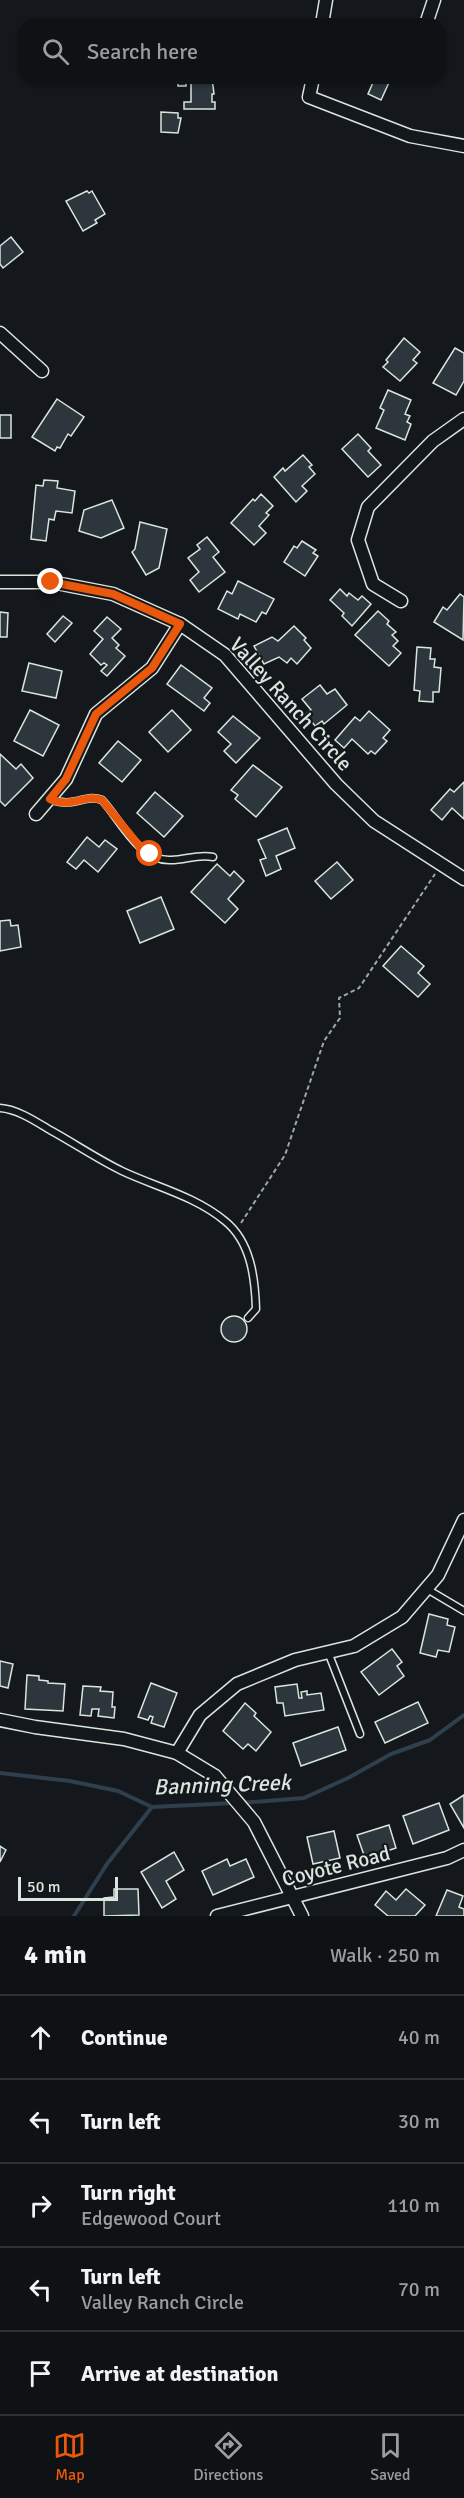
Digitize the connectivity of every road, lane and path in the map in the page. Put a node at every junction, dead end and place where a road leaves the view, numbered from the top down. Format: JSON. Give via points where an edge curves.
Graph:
{"nodes":[{"id":1,"x":326,"y":0,"type":"edge"},
{"id":2,"x":434,"y":0,"type":"edge"},
{"id":3,"x":323,"y":18,"type":"edge"},
{"id":4,"x":428,"y":18,"type":"edge"},
{"id":5,"x":312,"y":84,"type":"edge"},
{"id":6,"x":464,"y":146,"type":"edge"},
{"id":7,"x":0,"y":333,"type":"edge"},
{"id":8,"x":42,"y":371,"type":"dead end"},
{"id":9,"x":464,"y":419,"type":"edge"},
{"id":10,"x":0,"y":582,"type":"edge"},
{"id":11,"x":401,"y":601,"type":"dead end"},
{"id":12,"x":180,"y":624,"type":"junction"},
{"id":13,"x":50,"y":799,"type":"junction"},
{"id":14,"x":36,"y":814,"type":"dead end"},
{"id":15,"x":213,"y":857,"type":"dead end"},
{"id":16,"x":441,"y":865,"type":"junction"},
{"id":17,"x":464,"y":879,"type":"edge"},
{"id":18,"x":0,"y":1108,"type":"edge"},
{"id":19,"x":234,"y":1233,"type":"junction"},
{"id":20,"x":248,"y":1318,"type":"dead end"},
{"id":21,"x":463,"y":1522,"type":"edge"},
{"id":22,"x":427,"y":1588,"type":"junction"},
{"id":23,"x":464,"y":1611,"type":"edge"},
{"id":24,"x":328,"y":1652,"type":"junction"},
{"id":25,"x":0,"y":1720,"type":"edge"},
{"id":26,"x":360,"y":1734,"type":"dead end"},
{"id":27,"x":177,"y":1753,"type":"junction"},
{"id":28,"x":464,"y":1850,"type":"edge"},
{"id":29,"x":292,"y":1897,"type":"junction"},
{"id":30,"x":217,"y":1916,"type":"edge"},
{"id":31,"x":302,"y":1916,"type":"edge"}],
"edges":[{"from":1,"to":3,"type":"street"},
{"from":2,"to":4,"type":"street"},
{"from":5,"to":6,"type":"street","via":[[309,97],[410,136]]},
{"from":7,"to":8,"type":"street"},
{"from":9,"to":11,"type":"street","via":[[433,441],[368,507],[358,540],[373,584]]},
{"from":10,"to":12,"type":"street","name":"Valley Ranch Circle","via":[[51,582],[113,594]]},
{"from":12,"to":13,"type":"street","via":[[152,668],[96,714],[66,779]]},
{"from":12,"to":16,"type":"street","name":"Valley Ranch Circle","via":[[225,655],[336,784],[374,821]]},
{"from":13,"to":14,"type":"street"},
{"from":13,"to":15,"type":"lane","via":[[66,804],[91,798],[102,800],[140,847],[162,860]]},
{"from":16,"to":17,"type":"street","name":"Valley Ranch Circle"},
{"from":16,"to":19,"type":"path","via":[[359,988],[339,998],[340,1018],[324,1041],[285,1155]]},
{"from":18,"to":19,"type":"lane","via":[[36,1122],[121,1170],[178,1193],[226,1221]]},
{"from":19,"to":20,"type":"lane","via":[[245,1247],[255,1278],[256,1309]]},
{"from":21,"to":22,"type":"street","via":[[438,1575]]},
{"from":22,"to":23,"type":"lane"},
{"from":22,"to":24,"type":"street","via":[[402,1617],[354,1646]]},
{"from":24,"to":26,"type":"lane"},
{"from":24,"to":27,"type":"street","via":[[295,1660],[237,1684],[200,1715]]},
{"from":25,"to":27,"type":"street","via":[[124,1738]]},
{"from":27,"to":29,"type":"street","via":[[215,1776],[254,1822]]},
{"from":28,"to":29,"type":"street","name":"Coyote Road","via":[[447,1858]]},
{"from":29,"to":30,"type":"street","name":"Coyote Road"},
{"from":29,"to":31,"type":"street"}]}
